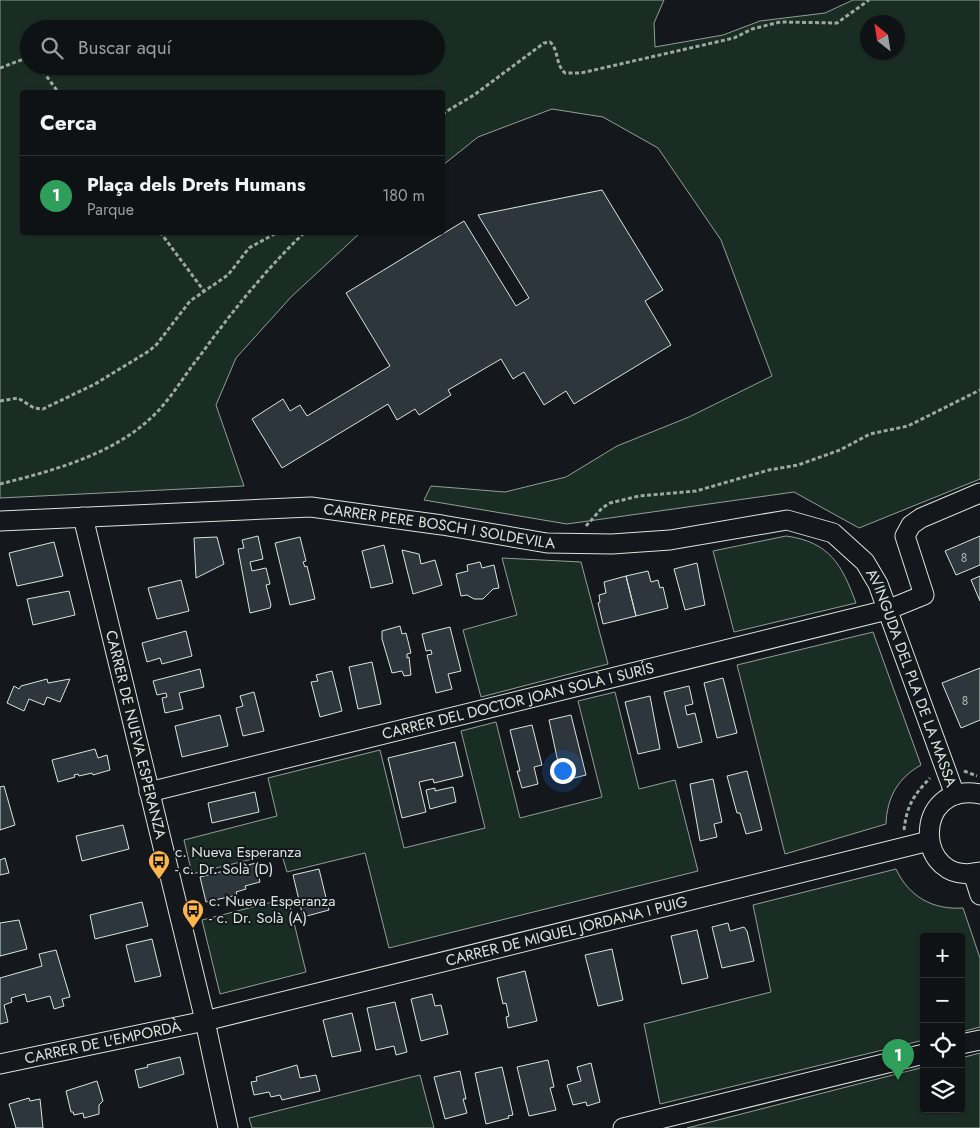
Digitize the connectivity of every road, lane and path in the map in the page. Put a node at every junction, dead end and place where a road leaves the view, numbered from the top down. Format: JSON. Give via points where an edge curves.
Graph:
{"nodes":[{"id":1,"x":869,"y":0,"type":"edge"},
{"id":2,"x":20,"y":60,"type":"edge"},
{"id":3,"x":0,"y":68,"type":"edge"},
{"id":4,"x":46,"y":75,"type":"edge"},
{"id":5,"x":57,"y":90,"type":"edge"},
{"id":6,"x":445,"y":112,"type":"edge"},
{"id":7,"x":162,"y":235,"type":"edge"},
{"id":8,"x":273,"y":235,"type":"edge"},
{"id":9,"x":302,"y":235,"type":"edge"},
{"id":10,"x":204,"y":291,"type":"junction"},
{"id":11,"x":980,"y":390,"type":"edge"},
{"id":12,"x":0,"y":401,"type":"edge"},
{"id":13,"x":0,"y":484,"type":"edge"},
{"id":14,"x":980,"y":493,"type":"edge"},
{"id":15,"x":83,"y":517,"type":"junction"},
{"id":16,"x":0,"y":521,"type":"edge"},
{"id":17,"x":573,"y":543,"type":"junction"},
{"id":18,"x":865,"y":562,"type":"joint"},
{"id":19,"x":888,"y":610,"type":"junction"},
{"id":20,"x":149,"y":792,"type":"junction"},
{"id":21,"x":980,"y":794,"type":"edge"},
{"id":22,"x":955,"y":795,"type":"junction"},
{"id":23,"x":929,"y":841,"type":"junction"},
{"id":24,"x":976,"y":873,"type":"edge"},
{"id":25,"x":980,"y":895,"type":"edge"},
{"id":26,"x":205,"y":1021,"type":"junction"},
{"id":27,"x":980,"y":1040,"type":"edge"},
{"id":28,"x":965,"y":1043,"type":"edge"},
{"id":29,"x":920,"y":1055,"type":"edge"},
{"id":30,"x":0,"y":1064,"type":"edge"},
{"id":31,"x":228,"y":1128,"type":"edge"},
{"id":32,"x":623,"y":1128,"type":"edge"}],
"edges":[{"from":1,"to":6,"type":"path","via":[[837,23],[780,22],[734,38],[581,73],[565,73],[560,68],[553,45],[544,43],[474,95]]},
{"from":2,"to":3,"type":"path"},
{"from":4,"to":5,"type":"path"},
{"from":7,"to":10,"type":"path"},
{"from":8,"to":10,"type":"path","via":[[249,248],[228,275]]},
{"from":9,"to":13,"type":"path","via":[[255,284],[152,418],[100,452]]},
{"from":10,"to":12,"type":"path","via":[[190,301],[149,351],[95,384],[43,409],[34,408],[18,398]]},
{"from":11,"to":17,"type":"path","via":[[908,426],[870,434],[840,450],[798,465],[696,491],[639,496],[610,503],[596,514]]},
{"from":14,"to":19,"type":"street","name":"CARRER DEL DOCTOR JOAN SOLÀ I SURÍS","via":[[910,525],[905,536],[924,594]]},
{"from":15,"to":16,"type":"street","name":"CARRER PERE BOSCH I SOLDEVILA"},
{"from":15,"to":17,"type":"street","name":"CARRER PERE BOSCH I SOLDEVILA","via":[[311,507],[547,542]]},
{"from":15,"to":20,"type":"street","name":"CARRER DE NUEVA ESPERANZA"},
{"from":17,"to":18,"type":"street","name":"CARRER PERE BOSCH I SOLDEVILA","via":[[670,540],[787,520],[833,533]]},
{"from":18,"to":19,"type":"street","name":"AVINGUDA DEL PLA DE LA MASSA"},
{"from":19,"to":20,"type":"street","name":"CARRER DEL DOCTOR JOAN SOLÀ I SURÍS"},
{"from":19,"to":22,"type":"street","name":"AVINGUDA DEL PLA DE LA MASSA"},
{"from":20,"to":26,"type":"street","name":"CARRER DE NUEVA ESPERANZA"},
{"from":21,"to":22,"type":"street"},
{"from":22,"to":23,"type":"street","via":[[942,802],[934,813]]},
{"from":23,"to":24,"type":"street","via":[[933,853],[945,866],[955,872]]},
{"from":23,"to":26,"type":"street","name":"CARRER DE MIQUEL JORDANA I PUIG"},
{"from":24,"to":25,"type":"street"},
{"from":26,"to":30,"type":"street","name":"CARRER DE L'EMPORDÀ"},
{"from":26,"to":31,"type":"street","name":"CARRER DE NUEVA ESPERANZA"},
{"from":27,"to":28,"type":"street"},
{"from":29,"to":32,"type":"street"}]}
